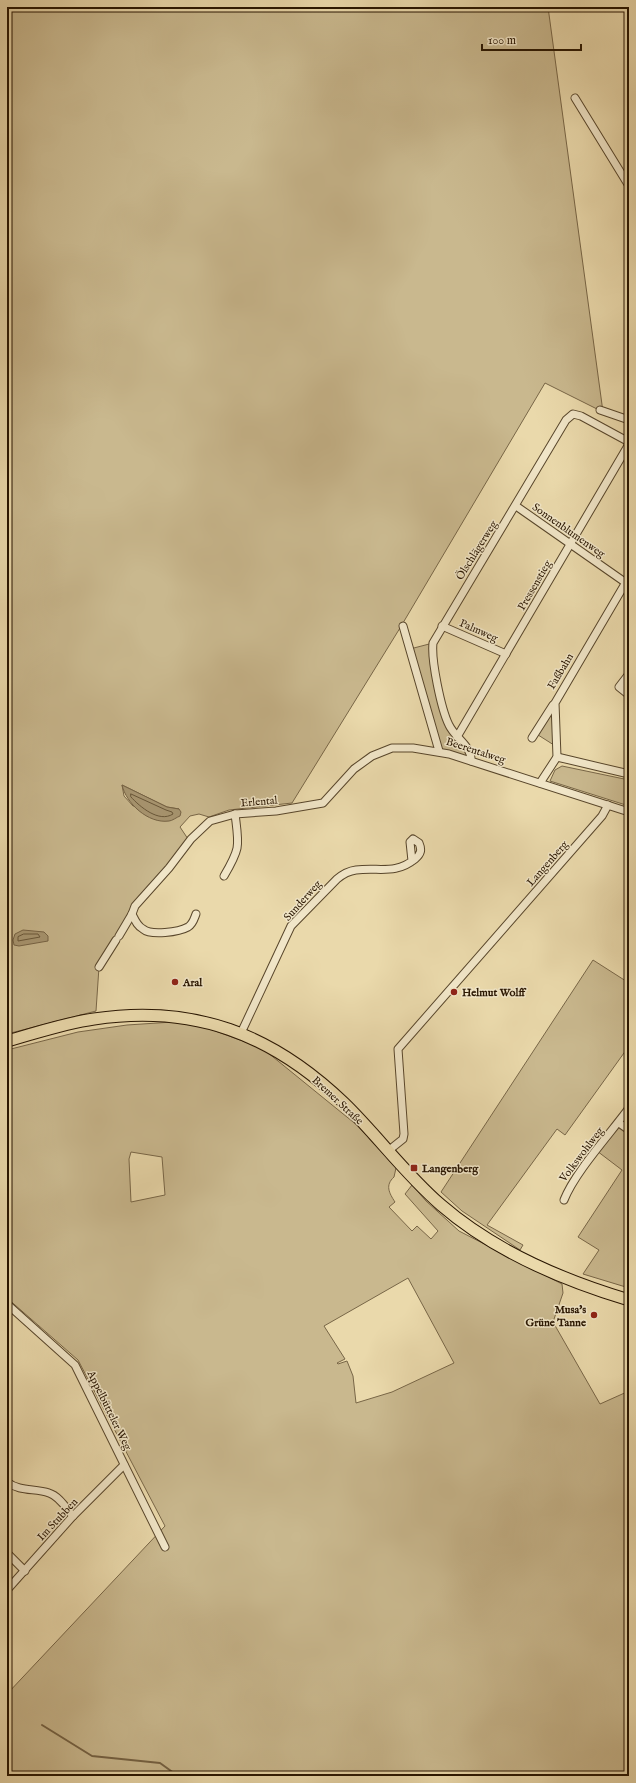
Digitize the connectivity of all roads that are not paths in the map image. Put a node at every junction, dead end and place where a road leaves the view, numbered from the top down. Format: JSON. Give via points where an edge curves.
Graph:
{"nodes":[{"id":1,"x":575,"y":98,"type":"dead end"},
{"id":2,"x":629,"y":186,"type":"edge"},
{"id":3,"x":600,"y":410,"type":"dead end"},
{"id":4,"x":629,"y":420,"type":"edge"},
{"id":5,"x":629,"y":443,"type":"edge"},
{"id":6,"x":516,"y":506,"type":"junction"},
{"id":7,"x":570,"y":544,"type":"junction"},
{"id":8,"x":628,"y":582,"type":"edge"},
{"id":9,"x":403,"y":626,"type":"dead end"},
{"id":10,"x":442,"y":626,"type":"junction"},
{"id":11,"x":506,"y":654,"type":"junction"},
{"id":12,"x":629,"y":674,"type":"edge"},
{"id":13,"x":629,"y":695,"type":"edge"},
{"id":14,"x":555,"y":703,"type":"junction"},
{"id":15,"x":457,"y":737,"type":"junction"},
{"id":16,"x":532,"y":738,"type":"dead end"},
{"id":17,"x":439,"y":751,"type":"junction"},
{"id":18,"x":557,"y":757,"type":"junction"},
{"id":19,"x":471,"y":760,"type":"junction"},
{"id":20,"x":629,"y":774,"type":"edge"},
{"id":21,"x":540,"y":783,"type":"junction"},
{"id":22,"x":608,"y":805,"type":"junction"},
{"id":23,"x":629,"y":812,"type":"edge"},
{"id":24,"x":235,"y":814,"type":"junction"},
{"id":25,"x":412,"y":861,"type":"dead end"},
{"id":26,"x":224,"y":876,"type":"dead end"},
{"id":27,"x":132,"y":914,"type":"junction"},
{"id":28,"x":196,"y":914,"type":"dead end"},
{"id":29,"x":99,"y":967,"type":"dead end"},
{"id":30,"x":241,"y":1033,"type":"junction"},
{"id":31,"x":7,"y":1041,"type":"edge"},
{"id":32,"x":629,"y":1108,"type":"edge"},
{"id":33,"x":618,"y":1123,"type":"junction"},
{"id":34,"x":629,"y":1130,"type":"edge"},
{"id":35,"x":388,"y":1151,"type":"junction"},
{"id":36,"x":564,"y":1200,"type":"dead end"},
{"id":37,"x":629,"y":1300,"type":"edge"},
{"id":38,"x":7,"y":1304,"type":"edge"},
{"id":39,"x":124,"y":1465,"type":"junction"},
{"id":40,"x":7,"y":1482,"type":"edge"},
{"id":41,"x":73,"y":1516,"type":"junction"},
{"id":42,"x":165,"y":1547,"type":"dead end"},
{"id":43,"x":7,"y":1553,"type":"edge"},
{"id":44,"x":25,"y":1571,"type":"junction"},
{"id":45,"x":7,"y":1590,"type":"edge"}],
"edges":[{"from":1,"to":2,"type":"street"},
{"from":3,"to":4,"type":"street"},
{"from":5,"to":6,"type":"street","name":"Ölschlägerweg","via":[[574,414],[566,420]]},
{"from":5,"to":7,"type":"street","name":"Pressenstieg"},
{"from":6,"to":7,"type":"street","name":"Sonnenblumenweg"},
{"from":6,"to":10,"type":"street","name":"Ölschlägerweg"},
{"from":7,"to":8,"type":"street","name":"Sonnenblumenweg"},
{"from":7,"to":11,"type":"street","name":"Pressenstieg"},
{"from":8,"to":14,"type":"street","name":"Faßbahn"},
{"from":9,"to":17,"type":"street","name":"Beerentalweg"},
{"from":10,"to":11,"type":"street","name":"Palmweg"},
{"from":10,"to":15,"type":"street","name":"Ölschlägerweg","via":[[434,643],[433,654],[444,711]]},
{"from":11,"to":15,"type":"street","name":"Pressenstieg"},
{"from":12,"to":13,"type":"street","via":[[620,687]]},
{"from":14,"to":16,"type":"street"},
{"from":14,"to":18,"type":"street","name":"Faßbahn"},
{"from":15,"to":19,"type":"street","name":"Ölschlägerweg","via":[[470,750]]},
{"from":17,"to":19,"type":"street","name":"Beerentalweg"},
{"from":17,"to":24,"type":"street","name":"Erlental","via":[[392,748],[372,756],[354,769],[323,803],[276,811]]},
{"from":18,"to":20,"type":"street"},
{"from":18,"to":21,"type":"street"},
{"from":19,"to":21,"type":"street","name":"Beerentalweg"},
{"from":21,"to":22,"type":"street","name":"Beerentalweg"},
{"from":22,"to":23,"type":"street","name":"Beerentalweg"},
{"from":22,"to":35,"type":"street","name":"Langenberg","via":[[602,816],[398,1049],[404,1134],[403,1139]]},
{"from":24,"to":26,"type":"street","via":[[239,845],[236,856]]},
{"from":24,"to":27,"type":"street","name":"Erlental","via":[[210,821],[202,827],[135,906]]},
{"from":25,"to":30,"type":"street","name":"Sunderweg","via":[[401,869],[356,870],[343,873],[337,879],[291,926]]},
{"from":27,"to":28,"type":"street","via":[[143,930],[152,934],[189,926]]},
{"from":27,"to":29,"type":"street","name":"Erlental"},
{"from":30,"to":31,"type":"main road","name":"Bremer Straße","via":[[187,1018],[132,1015],[94,1019]]},
{"from":30,"to":35,"type":"main road","name":"Bremer Straße","via":[[271,1046],[324,1085]]},
{"from":32,"to":33,"type":"street","name":"Volkswohlweg"},
{"from":33,"to":34,"type":"street","name":"Volkswohlweg"},
{"from":33,"to":36,"type":"street","name":"Volkswohlweg","via":[[583,1169]]},
{"from":35,"to":37,"type":"main road","name":"Bremer Straße","via":[[441,1205],[490,1241],[529,1261],[602,1292]]},
{"from":38,"to":39,"type":"street","name":"Appelbütteler Weg","via":[[75,1365]]},
{"from":39,"to":41,"type":"street","name":"Im Stubben"},
{"from":39,"to":42,"type":"street","name":"Appelbütteler Weg"},
{"from":40,"to":41,"type":"street","via":[[23,1490],[48,1492]]},
{"from":41,"to":44,"type":"street","name":"Im Stubben"},
{"from":43,"to":44,"type":"street"},
{"from":44,"to":45,"type":"street","name":"Im Stubben"}]}
